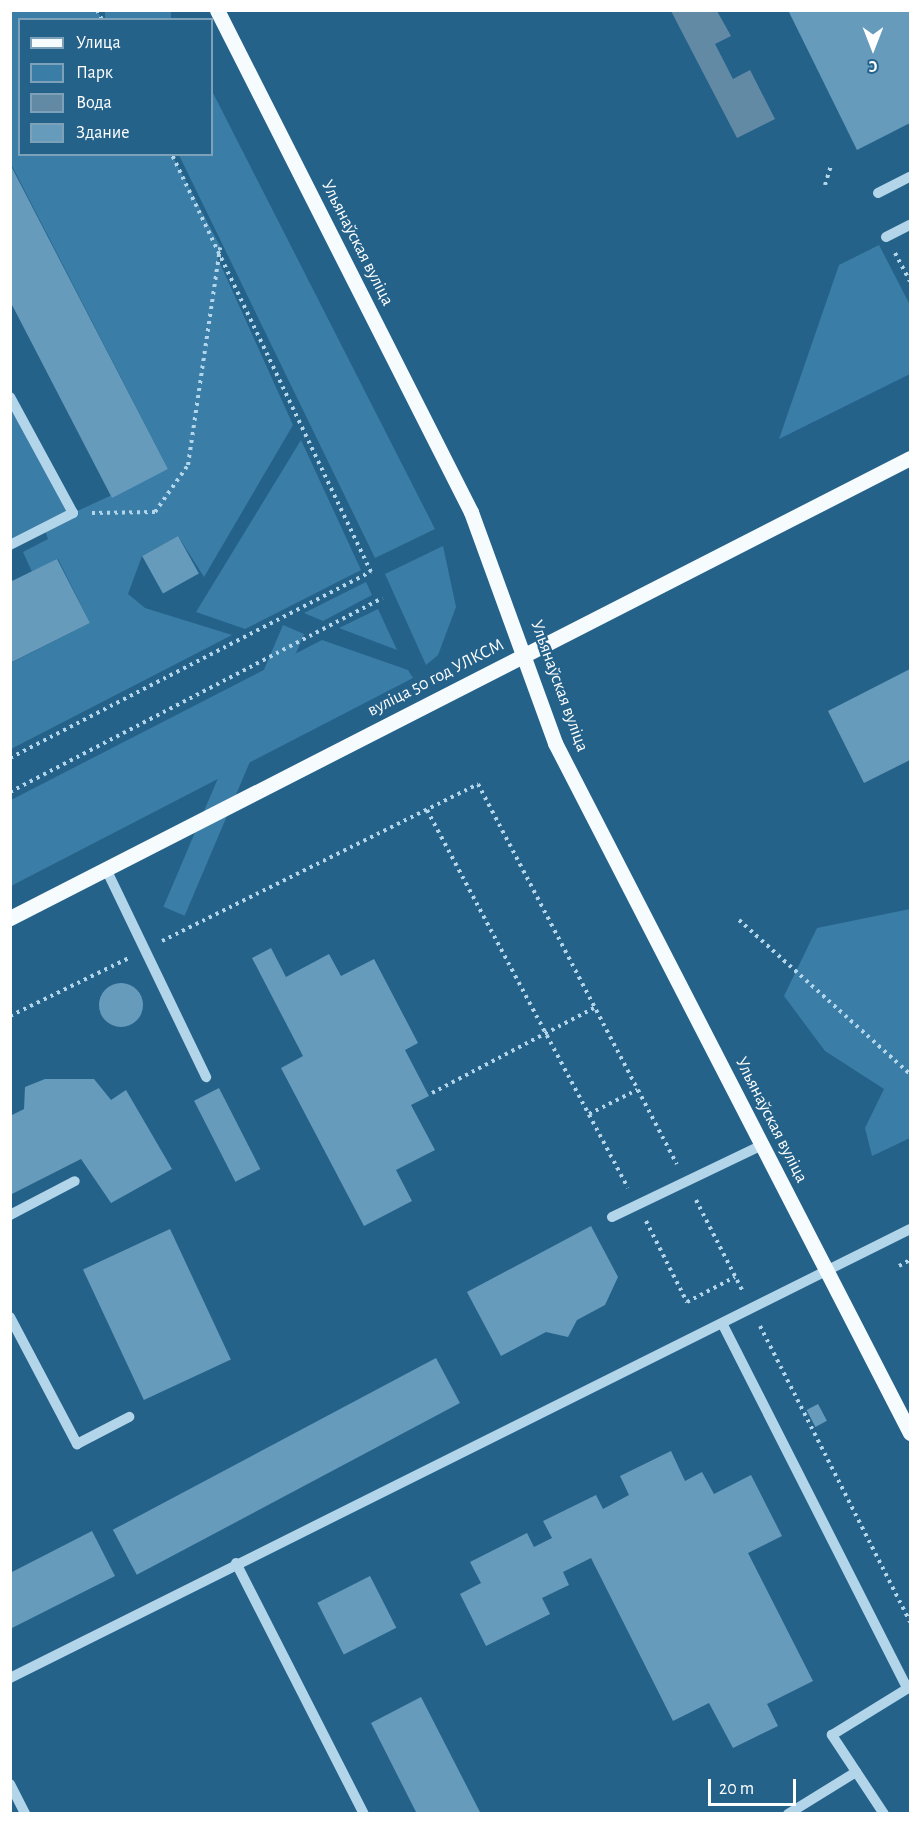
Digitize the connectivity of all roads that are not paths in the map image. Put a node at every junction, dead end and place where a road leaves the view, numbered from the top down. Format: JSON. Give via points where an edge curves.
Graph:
{"nodes":[{"id":1,"x":217,"y":10,"type":"edge"},
{"id":2,"x":910,"y":177,"type":"edge"},
{"id":3,"x":878,"y":193,"type":"dead end"},
{"id":4,"x":910,"y":225,"type":"edge"},
{"id":5,"x":886,"y":237,"type":"road end"},
{"id":6,"x":10,"y":397,"type":"edge"},
{"id":7,"x":910,"y":458,"type":"edge"},
{"id":8,"x":10,"y":545,"type":"edge"},
{"id":9,"x":526,"y":654,"type":"junction"},
{"id":10,"x":106,"y":869,"type":"junction"},
{"id":11,"x":10,"y":918,"type":"edge"},
{"id":12,"x":206,"y":1077,"type":"dead end"},
{"id":13,"x":762,"y":1145,"type":"junction"},
{"id":14,"x":75,"y":1181,"type":"dead end"},
{"id":15,"x":10,"y":1215,"type":"edge"},
{"id":16,"x":612,"y":1217,"type":"dead end"},
{"id":17,"x":910,"y":1229,"type":"edge"},
{"id":18,"x":828,"y":1271,"type":"junction"},
{"id":19,"x":10,"y":1317,"type":"edge"},
{"id":20,"x":723,"y":1325,"type":"junction"},
{"id":21,"x":129,"y":1417,"type":"dead end"},
{"id":22,"x":910,"y":1433,"type":"edge"},
{"id":23,"x":236,"y":1563,"type":"junction"},
{"id":24,"x":10,"y":1678,"type":"edge"},
{"id":25,"x":909,"y":1688,"type":"edge"},
{"id":26,"x":856,"y":1772,"type":"junction"},
{"id":27,"x":10,"y":1784,"type":"edge"},
{"id":28,"x":26,"y":1814,"type":"edge"},
{"id":29,"x":364,"y":1814,"type":"edge"},
{"id":30,"x":788,"y":1814,"type":"edge"},
{"id":31,"x":884,"y":1814,"type":"edge"}],
"edges":[{"from":1,"to":9,"type":"main road","name":"Ульянаўская вуліца","via":[[471,512]]},
{"from":2,"to":3,"type":"lane"},
{"from":4,"to":5,"type":"lane"},
{"from":6,"to":8,"type":"lane","via":[[73,513]]},
{"from":7,"to":9,"type":"main road","name":"вуліца 50 год УЛКСМ"},
{"from":9,"to":10,"type":"main road","name":"вуліца 50 год УЛКСМ"},
{"from":9,"to":13,"type":"main road","name":"Ульянаўская вуліца","via":[[555,743]]},
{"from":10,"to":11,"type":"main road","name":"вуліца 50 год УЛКСМ"},
{"from":10,"to":12,"type":"lane"},
{"from":13,"to":16,"type":"lane"},
{"from":13,"to":18,"type":"main road","name":"Ульянаўская вуліца"},
{"from":14,"to":15,"type":"lane"},
{"from":17,"to":18,"type":"lane"},
{"from":18,"to":20,"type":"lane"},
{"from":18,"to":22,"type":"main road","name":"Ульянаўская вуліца"},
{"from":19,"to":21,"type":"lane","via":[[77,1444]]},
{"from":20,"to":23,"type":"lane"},
{"from":20,"to":25,"type":"lane"},
{"from":23,"to":24,"type":"lane"},
{"from":23,"to":29,"type":"lane"},
{"from":25,"to":26,"type":"lane","via":[[832,1734]]},
{"from":26,"to":30,"type":"lane"},
{"from":26,"to":31,"type":"lane"},
{"from":27,"to":28,"type":"lane"}]}
